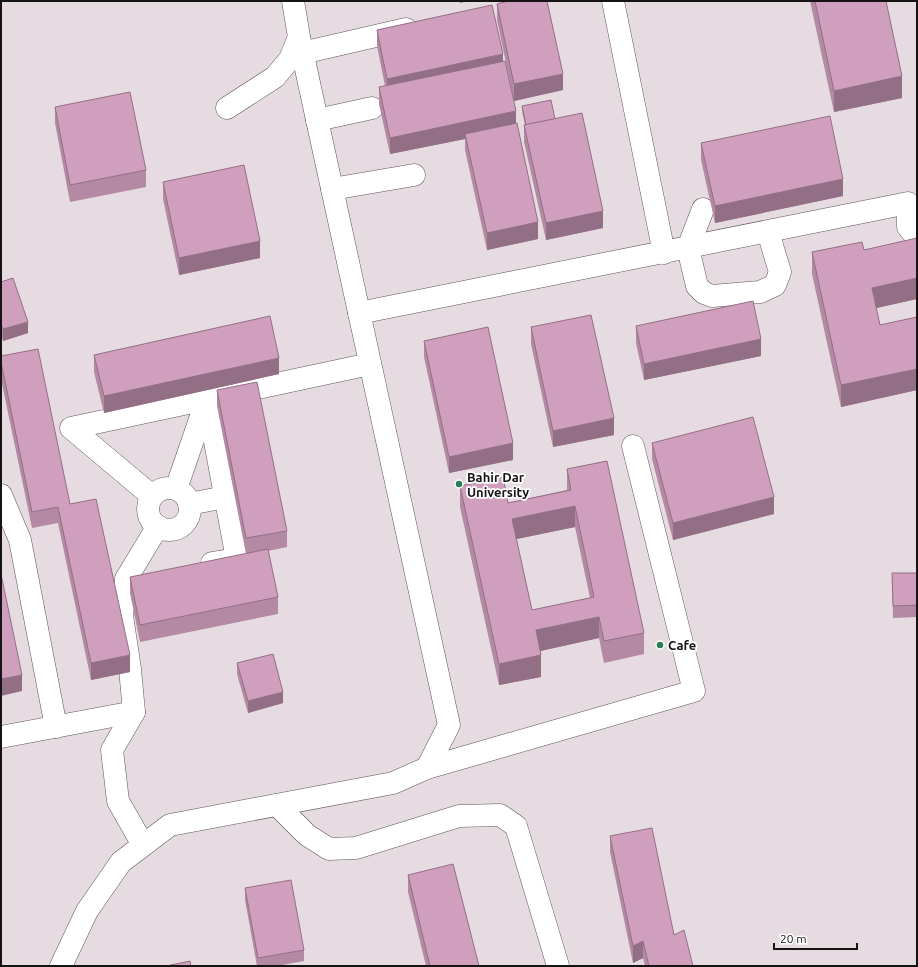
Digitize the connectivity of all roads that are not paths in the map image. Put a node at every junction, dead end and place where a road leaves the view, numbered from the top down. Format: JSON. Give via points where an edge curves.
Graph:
{"nodes":[{"id":1,"x":293,"y":1,"type":"edge"},
{"id":2,"x":613,"y":1,"type":"edge"},
{"id":3,"x":426,"y":25,"type":"edge"},
{"id":4,"x":301,"y":45,"type":"junction"},
{"id":5,"x":227,"y":108,"type":"dead end"},
{"id":6,"x":372,"y":108,"type":"dead end"},
{"id":7,"x":317,"y":120,"type":"junction"},
{"id":8,"x":414,"y":175,"type":"dead end"},
{"id":9,"x":332,"y":189,"type":"junction"},
{"id":10,"x":703,"y":209,"type":"dead end"},
{"id":11,"x":768,"y":232,"type":"junction"},
{"id":12,"x":917,"y":234,"type":"edge"},
{"id":13,"x":688,"y":248,"type":"junction"},
{"id":14,"x":664,"y":253,"type":"junction"},
{"id":15,"x":359,"y":313,"type":"junction"},
{"id":16,"x":370,"y":364,"type":"junction"},
{"id":17,"x":207,"y":399,"type":"junction"},
{"id":18,"x":633,"y":446,"type":"dead end"},
{"id":19,"x":1,"y":495,"type":"edge"},
{"id":20,"x":152,"y":496,"type":"junction"},
{"id":21,"x":183,"y":497,"type":"junction"},
{"id":22,"x":225,"y":497,"type":"junction"},
{"id":23,"x":158,"y":526,"type":"junction"},
{"id":24,"x":193,"y":567,"type":"edge"},
{"id":25,"x":156,"y":573,"type":"edge"},
{"id":26,"x":126,"y":579,"type":"junction"},
{"id":27,"x":134,"y":712,"type":"junction"},
{"id":28,"x":56,"y":727,"type":"junction"},
{"id":29,"x":1,"y":737,"type":"edge"},
{"id":30,"x":427,"y":768,"type":"junction"},
{"id":31,"x":277,"y":805,"type":"junction"},
{"id":32,"x":143,"y":845,"type":"junction"},
{"id":33,"x":61,"y":966,"type":"edge"},
{"id":34,"x":558,"y":966,"type":"edge"}],
"edges":[{"from":1,"to":4,"type":"lane"},
{"from":2,"to":14,"type":"lane"},
{"from":3,"to":4,"type":"lane"},
{"from":4,"to":5,"type":"lane","via":[[275,77]]},
{"from":4,"to":7,"type":"lane"},
{"from":6,"to":7,"type":"lane"},
{"from":7,"to":9,"type":"lane"},
{"from":8,"to":9,"type":"lane"},
{"from":9,"to":15,"type":"lane"},
{"from":10,"to":13,"type":"lane"},
{"from":11,"to":12,"type":"lane","via":[[908,203],[908,227]]},
{"from":11,"to":13,"type":"lane"},
{"from":11,"to":13,"type":"lane","via":[[780,272],[775,285],[760,292],[712,296],[704,292],[697,286]]},
{"from":13,"to":14,"type":"lane"},
{"from":14,"to":15,"type":"lane"},
{"from":15,"to":16,"type":"lane"},
{"from":16,"to":17,"type":"lane"},
{"from":16,"to":30,"type":"lane","via":[[449,725]]},
{"from":17,"to":20,"type":"lane","via":[[72,428]]},
{"from":17,"to":21,"type":"lane"},
{"from":17,"to":22,"type":"lane"},
{"from":18,"to":30,"type":"lane","via":[[694,692]]},
{"from":19,"to":28,"type":"lane","via":[[20,540]]},
{"from":20,"to":21,"type":"lane","via":[[163,489]]},
{"from":20,"to":23,"type":"lane","via":[[148,508],[149,515]]},
{"from":21,"to":22,"type":"lane"},
{"from":21,"to":23,"type":"lane","via":[[188,518],[178,527],[171,529]]},
{"from":22,"to":24,"type":"lane","via":[[237,559]]},
{"from":23,"to":26,"type":"lane"},
{"from":25,"to":26,"type":"lane"},
{"from":26,"to":27,"type":"lane","via":[[122,616]]},
{"from":27,"to":28,"type":"lane"},
{"from":27,"to":32,"type":"lane","via":[[112,750],[118,801]]},
{"from":28,"to":29,"type":"lane"},
{"from":30,"to":31,"type":"lane","via":[[393,783]]},
{"from":31,"to":32,"type":"lane","via":[[170,825]]},
{"from":31,"to":34,"type":"lane","via":[[307,835],[328,849],[356,848],[459,816],[500,815],[516,826]]},
{"from":32,"to":33,"type":"lane","via":[[121,862],[86,911]]}]}
